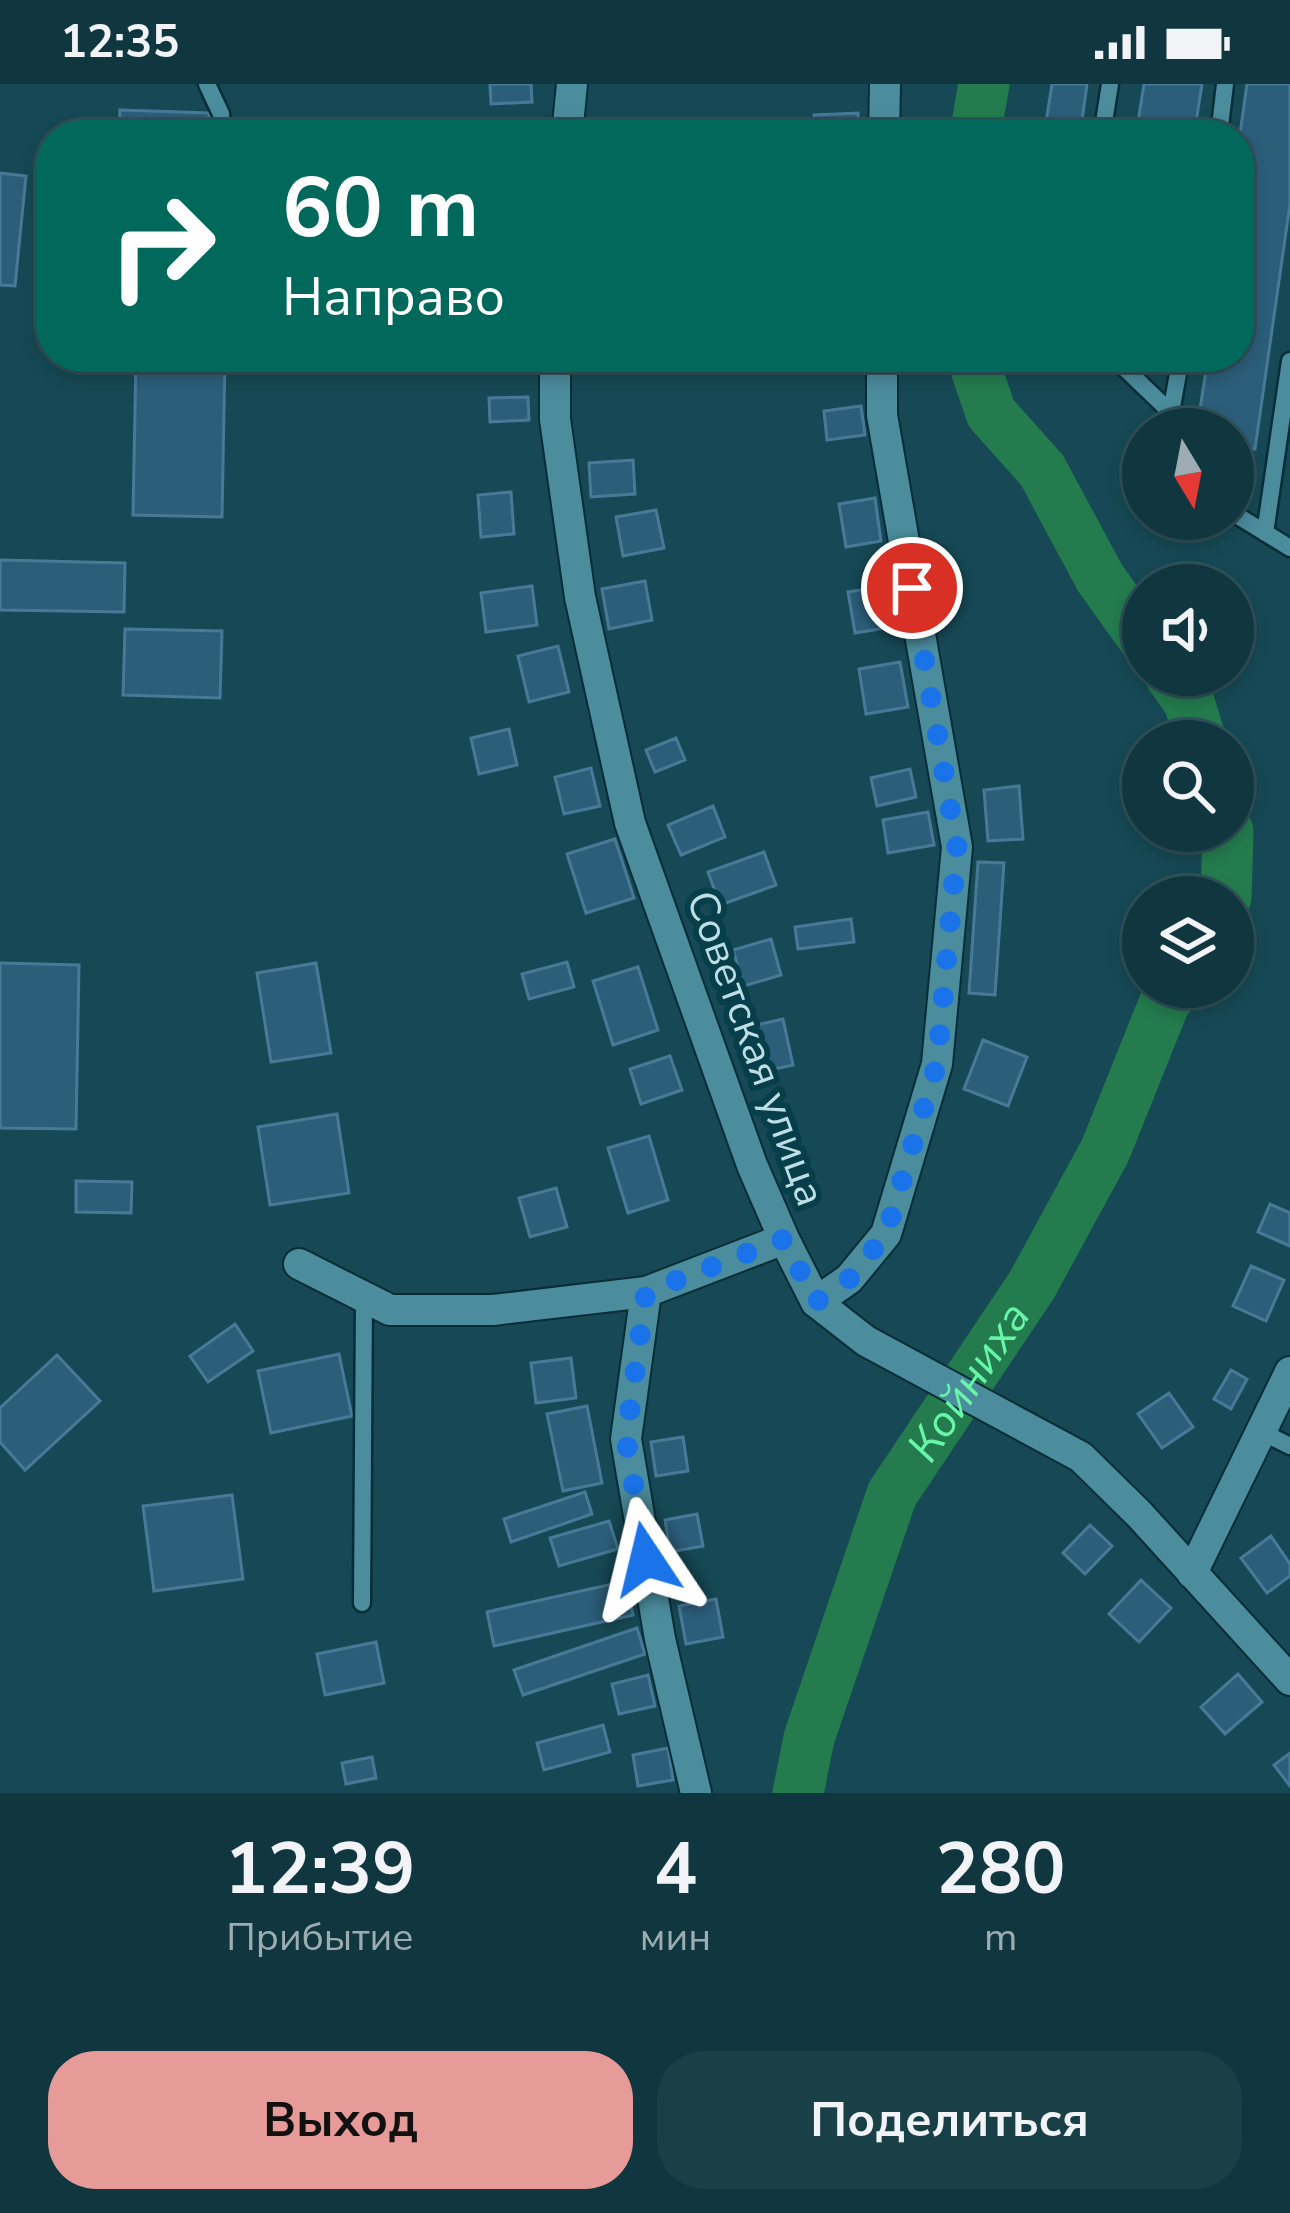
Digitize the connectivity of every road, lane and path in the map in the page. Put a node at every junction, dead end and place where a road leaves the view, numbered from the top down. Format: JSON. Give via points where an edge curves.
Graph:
{"nodes":[{"id":1,"x":207,"y":84,"type":"edge"},
{"id":2,"x":572,"y":84,"type":"edge"},
{"id":3,"x":884,"y":84,"type":"edge"},
{"id":4,"x":1110,"y":84,"type":"edge"},
{"id":5,"x":1225,"y":84,"type":"edge"},
{"id":6,"x":222,"y":120,"type":"edge"},
{"id":7,"x":568,"y":120,"type":"edge"},
{"id":8,"x":884,"y":120,"type":"edge"},
{"id":9,"x":1104,"y":120,"type":"edge"},
{"id":10,"x":1221,"y":120,"type":"edge"},
{"id":11,"x":1290,"y":361,"type":"edge"},
{"id":12,"x":555,"y":372,"type":"edge"},
{"id":13,"x":882,"y":372,"type":"edge"},
{"id":14,"x":1127,"y":372,"type":"edge"},
{"id":15,"x":1179,"y":372,"type":"edge"},
{"id":16,"x":1159,"y":408,"type":"edge"},
{"id":17,"x":1175,"y":408,"type":"edge"},
{"id":18,"x":1254,"y":526,"type":"edge"},
{"id":19,"x":1265,"y":533,"type":"junction"},
{"id":20,"x":1290,"y":548,"type":"edge"},
{"id":21,"x":784,"y":1239,"type":"junction"},
{"id":22,"x":299,"y":1264,"type":"dead end"},
{"id":23,"x":646,"y":1292,"type":"junction"},
{"id":24,"x":364,"y":1297,"type":"junction"},
{"id":25,"x":816,"y":1302,"type":"junction"},
{"id":26,"x":1290,"y":1372,"type":"edge"},
{"id":27,"x":1276,"y":1439,"type":"edge"},
{"id":28,"x":1192,"y":1573,"type":"junction"},
{"id":29,"x":362,"y":1603,"type":"dead end"},
{"id":30,"x":1290,"y":1680,"type":"edge"},
{"id":31,"x":696,"y":1793,"type":"edge"}],
"edges":[{"from":1,"to":6,"type":"lane"},
{"from":2,"to":7,"type":"street"},
{"from":3,"to":8,"type":"street"},
{"from":4,"to":9,"type":"lane"},
{"from":5,"to":10,"type":"lane"},
{"from":11,"to":19,"type":"lane"},
{"from":12,"to":21,"type":"street","name":"Советская улица","via":[[580,597],[630,823]]},
{"from":13,"to":25,"type":"street","via":[[882,415],[957,847],[937,1064],[886,1234],[849,1279]]},
{"from":14,"to":16,"type":"lane"},
{"from":15,"to":17,"type":"lane"},
{"from":18,"to":19,"type":"lane"},
{"from":19,"to":20,"type":"lane"},
{"from":21,"to":23,"type":"street"},
{"from":21,"to":25,"type":"street","name":"Советская улица"},
{"from":22,"to":24,"type":"street"},
{"from":23,"to":24,"type":"street","via":[[494,1310],[391,1310]]},
{"from":23,"to":31,"type":"street","via":[[626,1439],[659,1639]]},
{"from":24,"to":29,"type":"lane"},
{"from":25,"to":28,"type":"street","name":"Советская улица","via":[[866,1342],[1081,1457]]},
{"from":26,"to":27,"type":"street"},
{"from":27,"to":28,"type":"street"},
{"from":28,"to":30,"type":"street","name":"Советская улица"}]}
